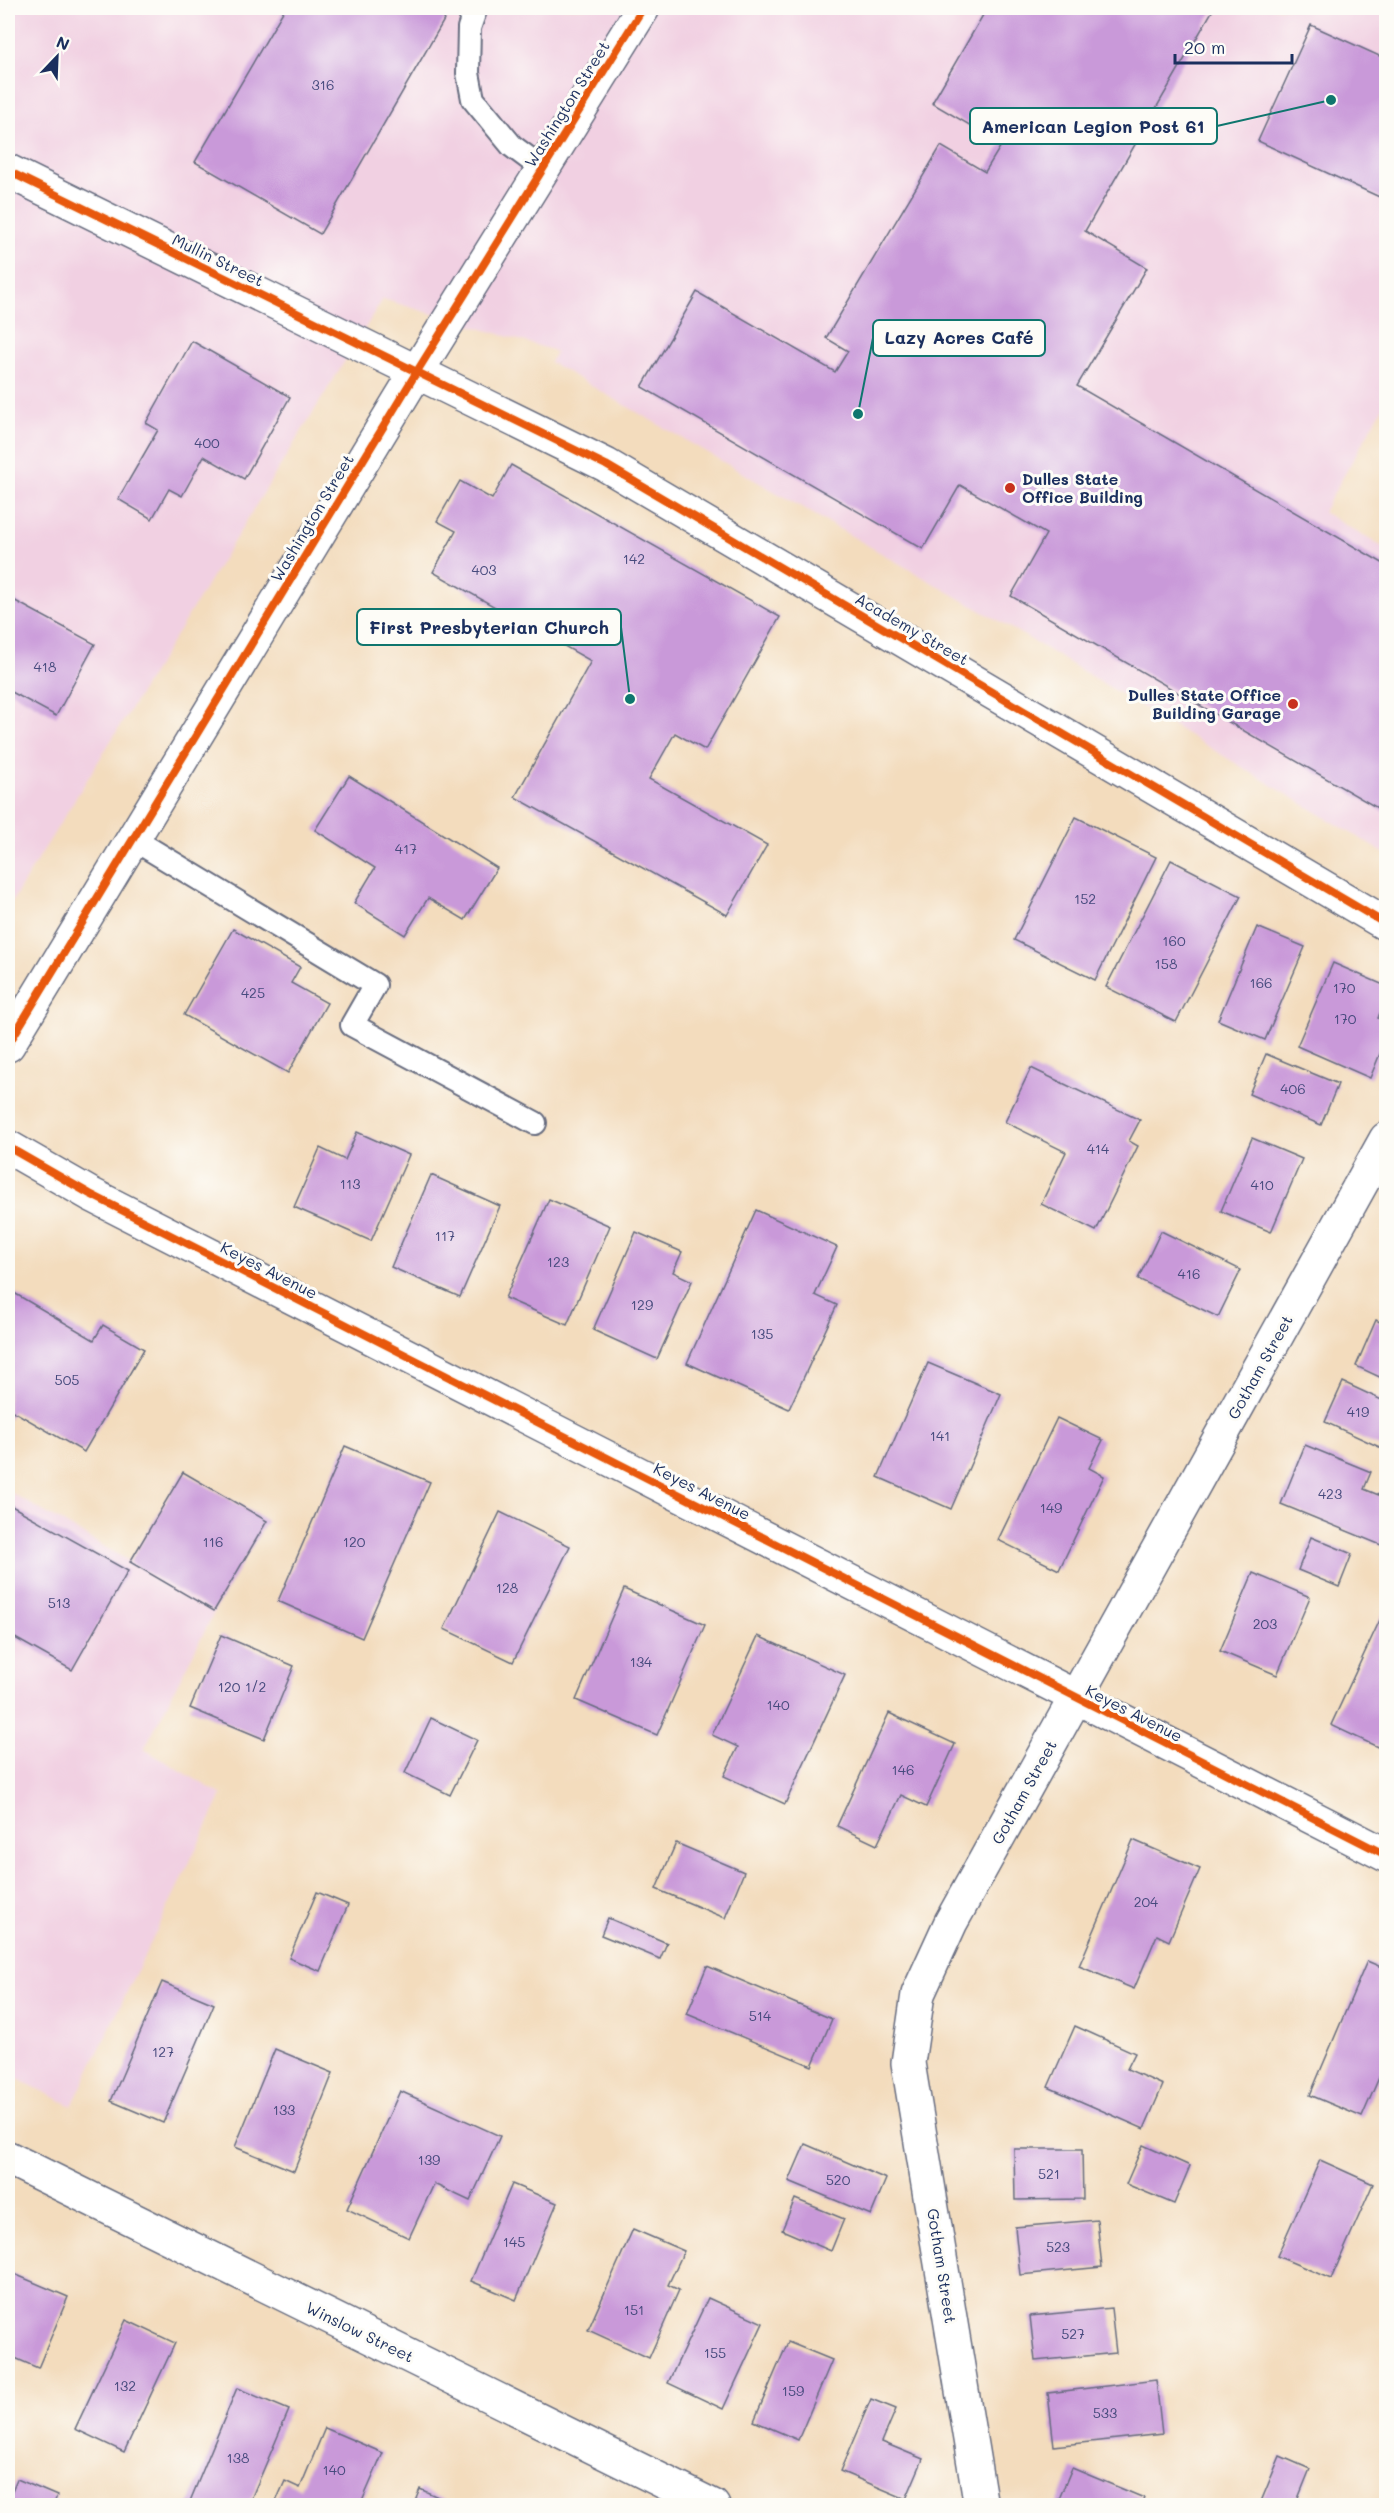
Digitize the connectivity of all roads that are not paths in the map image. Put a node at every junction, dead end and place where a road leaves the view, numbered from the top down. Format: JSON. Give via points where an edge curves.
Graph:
{"nodes":[{"id":1,"x":476,"y":8,"type":"edge"},
{"id":2,"x":643,"y":8,"type":"edge"},
{"id":3,"x":543,"y":169,"type":"junction"},
{"id":4,"x":8,"y":171,"type":"edge"},
{"id":5,"x":416,"y":373,"type":"junction"},
{"id":6,"x":132,"y":839,"type":"junction"},
{"id":7,"x":1386,"y":924,"type":"edge"},
{"id":8,"x":8,"y":1045,"type":"edge"},
{"id":9,"x":535,"y":1124,"type":"dead end"},
{"id":10,"x":1386,"y":1139,"type":"edge"},
{"id":11,"x":8,"y":1147,"type":"edge"},
{"id":12,"x":1076,"y":1699,"type":"junction"},
{"id":13,"x":1386,"y":1855,"type":"edge"},
{"id":14,"x":8,"y":2158,"type":"edge"},
{"id":15,"x":712,"y":2505,"type":"edge"},
{"id":16,"x":981,"y":2505,"type":"edge"}],
"edges":[{"from":1,"to":3,"type":"lane","via":[[469,28],[468,73],[473,99],[512,146]]},
{"from":2,"to":3,"type":"street","name":"Washington Street"},
{"from":3,"to":5,"type":"street","name":"Washington Street"},
{"from":4,"to":5,"type":"street","name":"Mullin Street"},
{"from":5,"to":6,"type":"street","name":"Washington Street"},
{"from":5,"to":7,"type":"street","name":"Academy Street","via":[[606,465]]},
{"from":6,"to":8,"type":"street","name":"Washington Street"},
{"from":6,"to":9,"type":"lane","via":[[375,985],[352,1025]]},
{"from":10,"to":12,"type":"street","name":"Gotham Street"},
{"from":11,"to":12,"type":"street","name":"Keyes Avenue","via":[[90,1194]]},
{"from":12,"to":13,"type":"street","name":"Keyes Avenue"},
{"from":12,"to":16,"type":"street","name":"Gotham Street","via":[[946,1932],[918,1994],[908,2063]]},
{"from":14,"to":15,"type":"street","name":"Winslow Street"}]}
